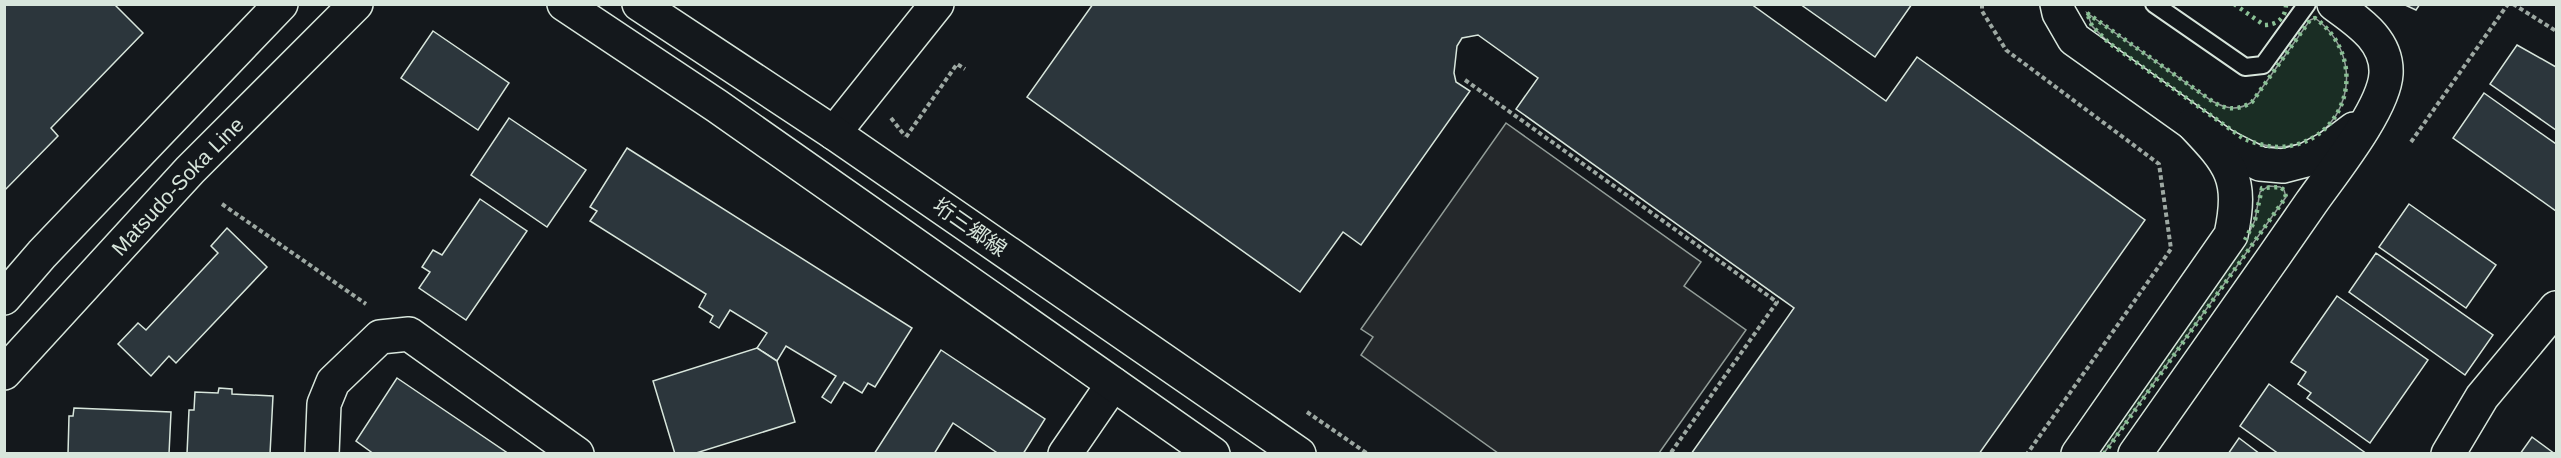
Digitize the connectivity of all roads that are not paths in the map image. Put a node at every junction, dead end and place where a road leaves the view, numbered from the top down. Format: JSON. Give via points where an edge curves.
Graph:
{"nodes":[{"id":1,"x":281,"y":4,"type":"edge"},
{"id":2,"x":356,"y":4,"type":"edge"},
{"id":3,"x":564,"y":4,"type":"edge"},
{"id":4,"x":639,"y":4,"type":"edge"},
{"id":5,"x":937,"y":4,"type":"edge"},
{"id":6,"x":2057,"y":4,"type":"edge"},
{"id":7,"x":2154,"y":4,"type":"edge"},
{"id":8,"x":2307,"y":4,"type":"edge"},
{"id":9,"x":2334,"y":4,"type":"edge"},
{"id":10,"x":2371,"y":113,"type":"junction"},
{"id":11,"x":2193,"y":124,"type":"junction"},
{"id":12,"x":834,"y":133,"type":"junction"},
{"id":13,"x":4,"y":298,"type":"edge"},
{"id":14,"x":2556,"y":308,"type":"edge"},
{"id":15,"x":4,"y":374,"type":"edge"},
{"id":16,"x":1113,"y":384,"type":"junction"},
{"id":17,"x":322,"y":453,"type":"edge"},
{"id":18,"x":577,"y":453,"type":"edge"},
{"id":19,"x":1065,"y":453,"type":"edge"},
{"id":20,"x":1212,"y":453,"type":"edge"},
{"id":21,"x":1299,"y":453,"type":"edge"},
{"id":22,"x":2078,"y":453,"type":"edge"},
{"id":23,"x":2135,"y":453,"type":"edge"},
{"id":24,"x":2448,"y":453,"type":"edge"}],
"edges":[{"from":1,"to":13,"type":"street"},
{"from":2,"to":15,"type":"street","name":"Matsudo-Soka Line","via":[[190,170]]},
{"from":3,"to":16,"type":"street","via":[[717,106]]},
{"from":4,"to":12,"type":"street","name":"垳三郷線"},
{"from":5,"to":12,"type":"street"},
{"from":6,"to":11,"type":"street","via":[[2074,39]]},
{"from":7,"to":8,"type":"lane","via":[[2245,67],[2263,65]]},
{"from":9,"to":10,"type":"street","via":[[2364,26],[2384,55],[2382,93]]},
{"from":10,"to":11,"type":"street","via":[[2330,147],[2306,160],[2283,166],[2260,164]]},
{"from":10,"to":23,"type":"street"},
{"from":11,"to":22,"type":"street","via":[[2223,156],[2231,174],[2237,195],[2231,235]]},
{"from":12,"to":21,"type":"street","name":"垳三郷線"},
{"from":14,"to":24,"type":"street","via":[[2482,397]]},
{"from":16,"to":19,"type":"street"},
{"from":16,"to":20,"type":"street"},
{"from":17,"to":18,"type":"street","via":[[324,404],[333,382],[380,337],[409,334]]}]}
